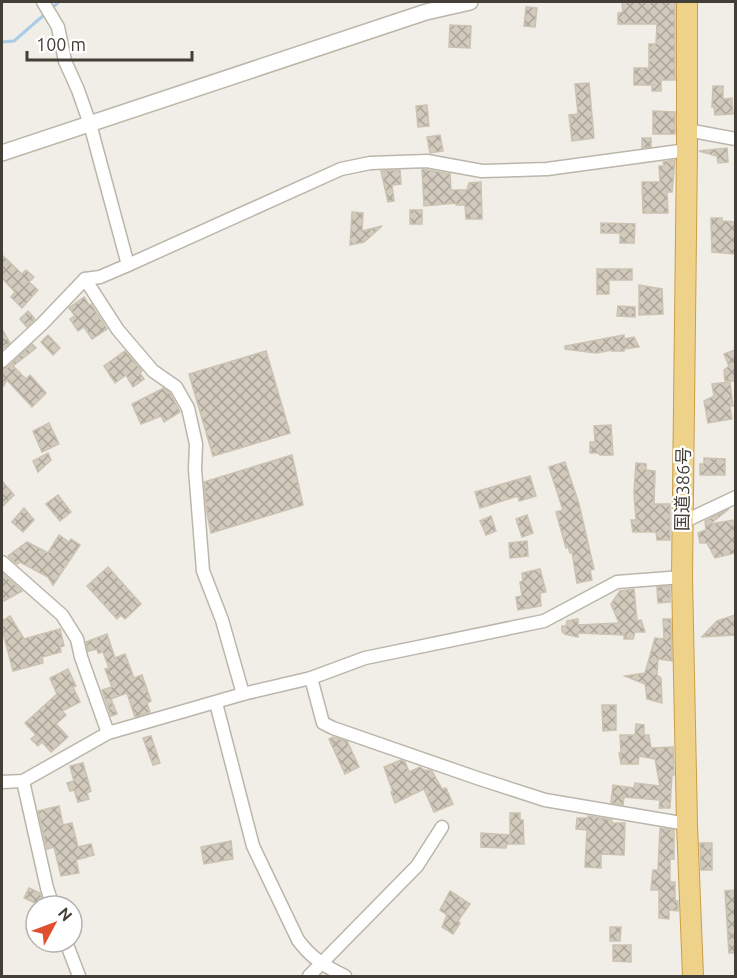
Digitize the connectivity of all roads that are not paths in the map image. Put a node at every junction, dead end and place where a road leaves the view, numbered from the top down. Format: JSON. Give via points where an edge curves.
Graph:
{"nodes":[{"id":1,"x":43,"y":2,"type":"edge"},
{"id":2,"x":470,"y":2,"type":"edge"},
{"id":3,"x":687,"y":2,"type":"edge"},
{"id":4,"x":90,"y":124,"type":"junction"},
{"id":5,"x":687,"y":130,"type":"junction"},
{"id":6,"x":735,"y":139,"type":"edge"},
{"id":7,"x":687,"y":150,"type":"junction"},
{"id":8,"x":2,"y":153,"type":"edge"},
{"id":9,"x":128,"y":265,"type":"junction"},
{"id":10,"x":85,"y":279,"type":"junction"},
{"id":11,"x":2,"y":362,"type":"edge"},
{"id":12,"x":735,"y":497,"type":"edge"},
{"id":13,"x":683,"y":522,"type":"junction"},
{"id":14,"x":2,"y":562,"type":"edge"},
{"id":15,"x":682,"y":577,"type":"junction"},
{"id":16,"x":311,"y":678,"type":"junction"},
{"id":17,"x":243,"y":694,"type":"junction"},
{"id":18,"x":216,"y":703,"type":"junction"},
{"id":19,"x":108,"y":734,"type":"junction"},
{"id":20,"x":23,"y":781,"type":"junction"},
{"id":21,"x":2,"y":782,"type":"edge"},
{"id":22,"x":687,"y":824,"type":"junction"},
{"id":23,"x":442,"y":827,"type":"dead end"},
{"id":24,"x":49,"y":894,"type":"edge"},
{"id":25,"x":71,"y":954,"type":"edge"},
{"id":26,"x":320,"y":964,"type":"junction"},
{"id":27,"x":79,"y":976,"type":"edge"},
{"id":28,"x":309,"y":976,"type":"edge"},
{"id":29,"x":345,"y":976,"type":"edge"},
{"id":30,"x":693,"y":976,"type":"edge"}],
"edges":[{"from":1,"to":4,"type":"street","via":[[58,27],[64,61]]},
{"from":2,"to":4,"type":"street","via":[[426,12]]},
{"from":3,"to":5,"type":"highway","name":"国道386号"},
{"from":4,"to":8,"type":"street"},
{"from":4,"to":9,"type":"street"},
{"from":5,"to":6,"type":"street"},
{"from":5,"to":7,"type":"highway","name":"国道386号"},
{"from":7,"to":9,"type":"street","via":[[547,169],[482,171],[427,161],[370,163],[341,170]]},
{"from":7,"to":13,"type":"highway","name":"国道386号"},
{"from":9,"to":10,"type":"street"},
{"from":10,"to":11,"type":"street"},
{"from":10,"to":17,"type":"street","via":[[118,330],[153,371],[176,387],[188,408],[196,444],[203,571]]},
{"from":12,"to":13,"type":"street"},
{"from":13,"to":15,"type":"highway","name":"国道386号"},
{"from":14,"to":19,"type":"street","via":[[62,615],[77,639]]},
{"from":15,"to":16,"type":"street","via":[[617,582],[544,621],[365,658]]},
{"from":15,"to":22,"type":"highway","name":"国道386号"},
{"from":16,"to":17,"type":"street"},
{"from":16,"to":22,"type":"street","via":[[323,723],[333,728],[545,800]]},
{"from":17,"to":18,"type":"street"},
{"from":18,"to":19,"type":"street"},
{"from":18,"to":26,"type":"street","via":[[253,846],[298,940]]},
{"from":19,"to":20,"type":"street"},
{"from":20,"to":21,"type":"street"},
{"from":20,"to":24,"type":"street"},
{"from":22,"to":30,"type":"highway","name":"国道386号"},
{"from":23,"to":26,"type":"street","via":[[417,866]]},
{"from":25,"to":27,"type":"street"},
{"from":26,"to":28,"type":"street"},
{"from":26,"to":29,"type":"street"}]}
